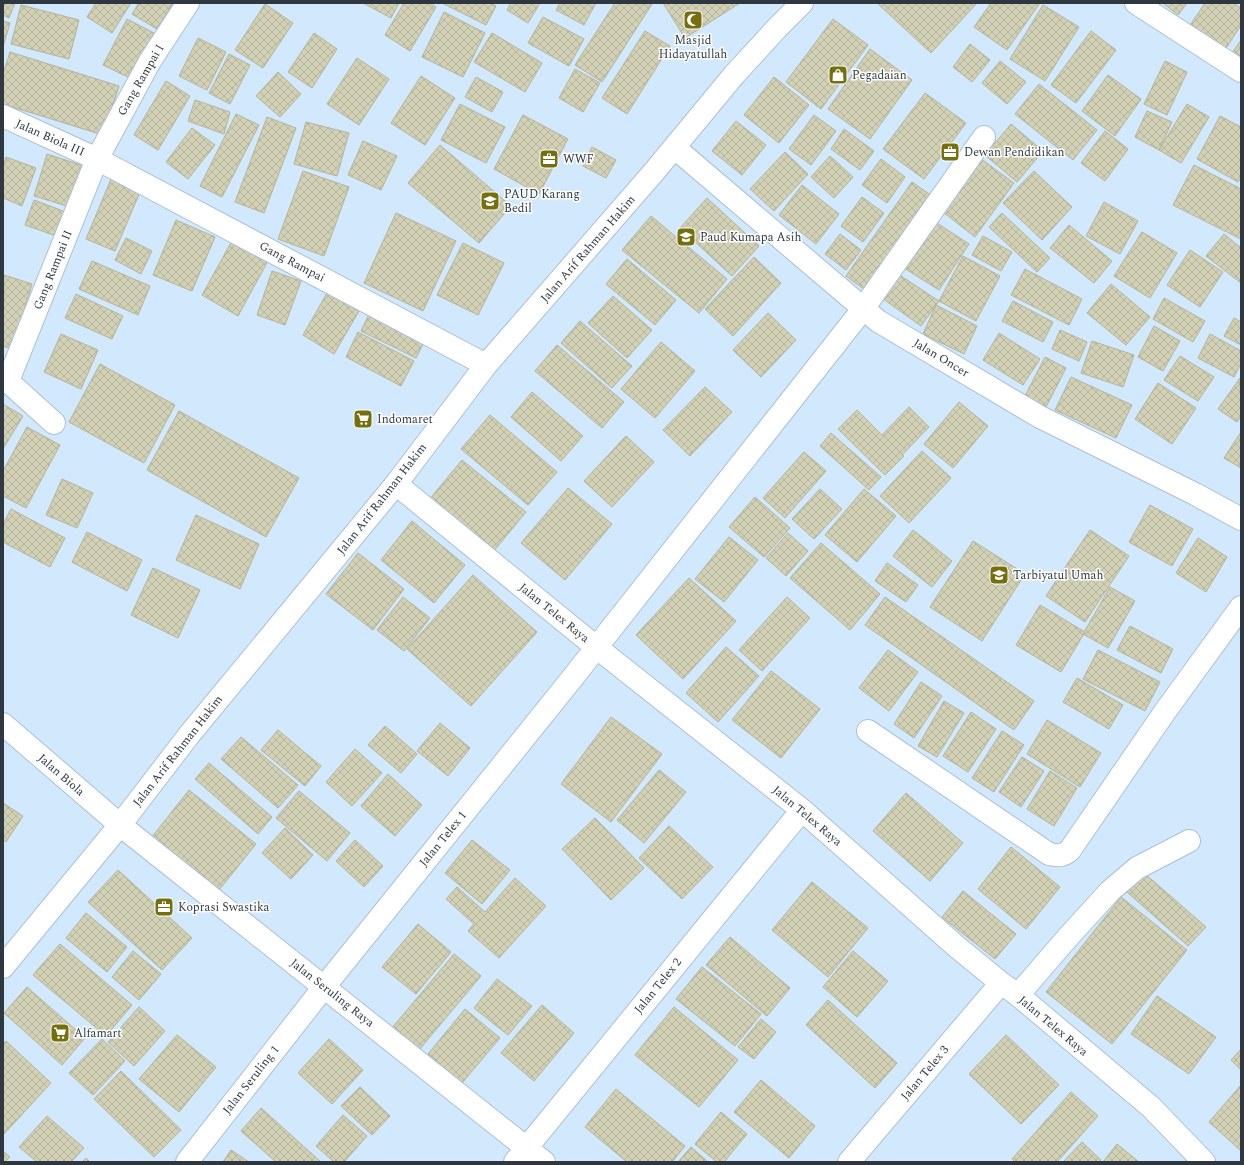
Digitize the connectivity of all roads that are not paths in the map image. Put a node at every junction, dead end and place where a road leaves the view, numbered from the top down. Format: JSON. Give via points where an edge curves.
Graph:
{"nodes":[{"id":1,"x":188,"y":3,"type":"edge"},
{"id":2,"x":802,"y":3,"type":"edge"},
{"id":3,"x":1136,"y":3,"type":"edge"},
{"id":4,"x":1241,"y":70,"type":"edge"},
{"id":5,"x":3,"y":116,"type":"edge"},
{"id":6,"x":984,"y":137,"type":"dead end"},
{"id":7,"x":675,"y":148,"type":"junction"},
{"id":8,"x":97,"y":159,"type":"junction"},
{"id":9,"x":863,"y":309,"type":"junction"},
{"id":10,"x":486,"y":365,"type":"junction"},
{"id":11,"x":6,"y":379,"type":"edge"},
{"id":12,"x":54,"y":424,"type":"dead end"},
{"id":13,"x":396,"y":484,"type":"junction"},
{"id":14,"x":1241,"y":519,"type":"edge"},
{"id":15,"x":1241,"y":607,"type":"edge"},
{"id":16,"x":596,"y":648,"type":"junction"},
{"id":17,"x":3,"y":724,"type":"edge"},
{"id":18,"x":868,"y":731,"type":"dead end"},
{"id":19,"x":802,"y":810,"type":"junction"},
{"id":20,"x":120,"y":825,"type":"junction"},
{"id":21,"x":1189,"y":840,"type":"dead end"},
{"id":22,"x":3,"y":966,"type":"edge"},
{"id":23,"x":1009,"y":989,"type":"junction"},
{"id":24,"x":320,"y":992,"type":"junction"},
{"id":25,"x":521,"y":1155,"type":"edge"},
{"id":26,"x":187,"y":1162,"type":"edge"},
{"id":27,"x":544,"y":1162,"type":"edge"},
{"id":28,"x":849,"y":1162,"type":"edge"},
{"id":29,"x":1204,"y":1162,"type":"edge"}],
"edges":[{"from":1,"to":8,"type":"street","name":"Gang Rampai I","via":[[150,61]]},
{"from":2,"to":7,"type":"street","name":"Jalan Arif Rahman Hakim","via":[[734,75]]},
{"from":3,"to":4,"type":"street"},
{"from":5,"to":8,"type":"street","name":"Jalan Biola III"},
{"from":6,"to":9,"type":"street","name":"Jalan Telex 1"},
{"from":7,"to":9,"type":"street","name":"Jalan Oncer"},
{"from":7,"to":10,"type":"street","name":"Jalan Arif Rahman Hakim"},
{"from":8,"to":10,"type":"street","name":"Gang Rampai"},
{"from":8,"to":11,"type":"street","name":"Gang Rampai II"},
{"from":9,"to":14,"type":"street","name":"Jalan Oncer","via":[[878,321],[1040,417]]},
{"from":9,"to":16,"type":"street","name":"Jalan Telex 1"},
{"from":10,"to":13,"type":"street","name":"Jalan Arif Rahman Hakim"},
{"from":11,"to":12,"type":"street"},
{"from":13,"to":16,"type":"street","name":"Jalan Telex Raya"},
{"from":13,"to":20,"type":"street","name":"Jalan Arif Rahman Hakim","via":[[189,735]]},
{"from":15,"to":18,"type":"street","via":[[1070,850],[1060,856],[1049,854]]},
{"from":16,"to":19,"type":"street","name":"Jalan Telex Raya"},
{"from":16,"to":24,"type":"street","name":"Jalan Telex 1"},
{"from":17,"to":20,"type":"street","name":"Jalan Biola"},
{"from":19,"to":23,"type":"street","name":"Jalan Telex Raya"},
{"from":19,"to":25,"type":"street","name":"Jalan Telex 2"},
{"from":20,"to":22,"type":"street","name":"Jalan Arif Rahman Hakim"},
{"from":20,"to":24,"type":"street","name":"Jalan Seruling Raya"},
{"from":21,"to":23,"type":"street","name":"Jalan Telex 3","via":[[1137,868],[1110,891],[1069,936]]},
{"from":23,"to":28,"type":"street","name":"Jalan Telex 3"},
{"from":23,"to":29,"type":"street","name":"Jalan Telex Raya","via":[[1150,1107]]},
{"from":24,"to":25,"type":"street","name":"Jalan Seruling Raya"},
{"from":24,"to":26,"type":"street","name":"Jalan Seruling 1"},
{"from":25,"to":27,"type":"street","name":"Jalan Seruling Raya"}]}
